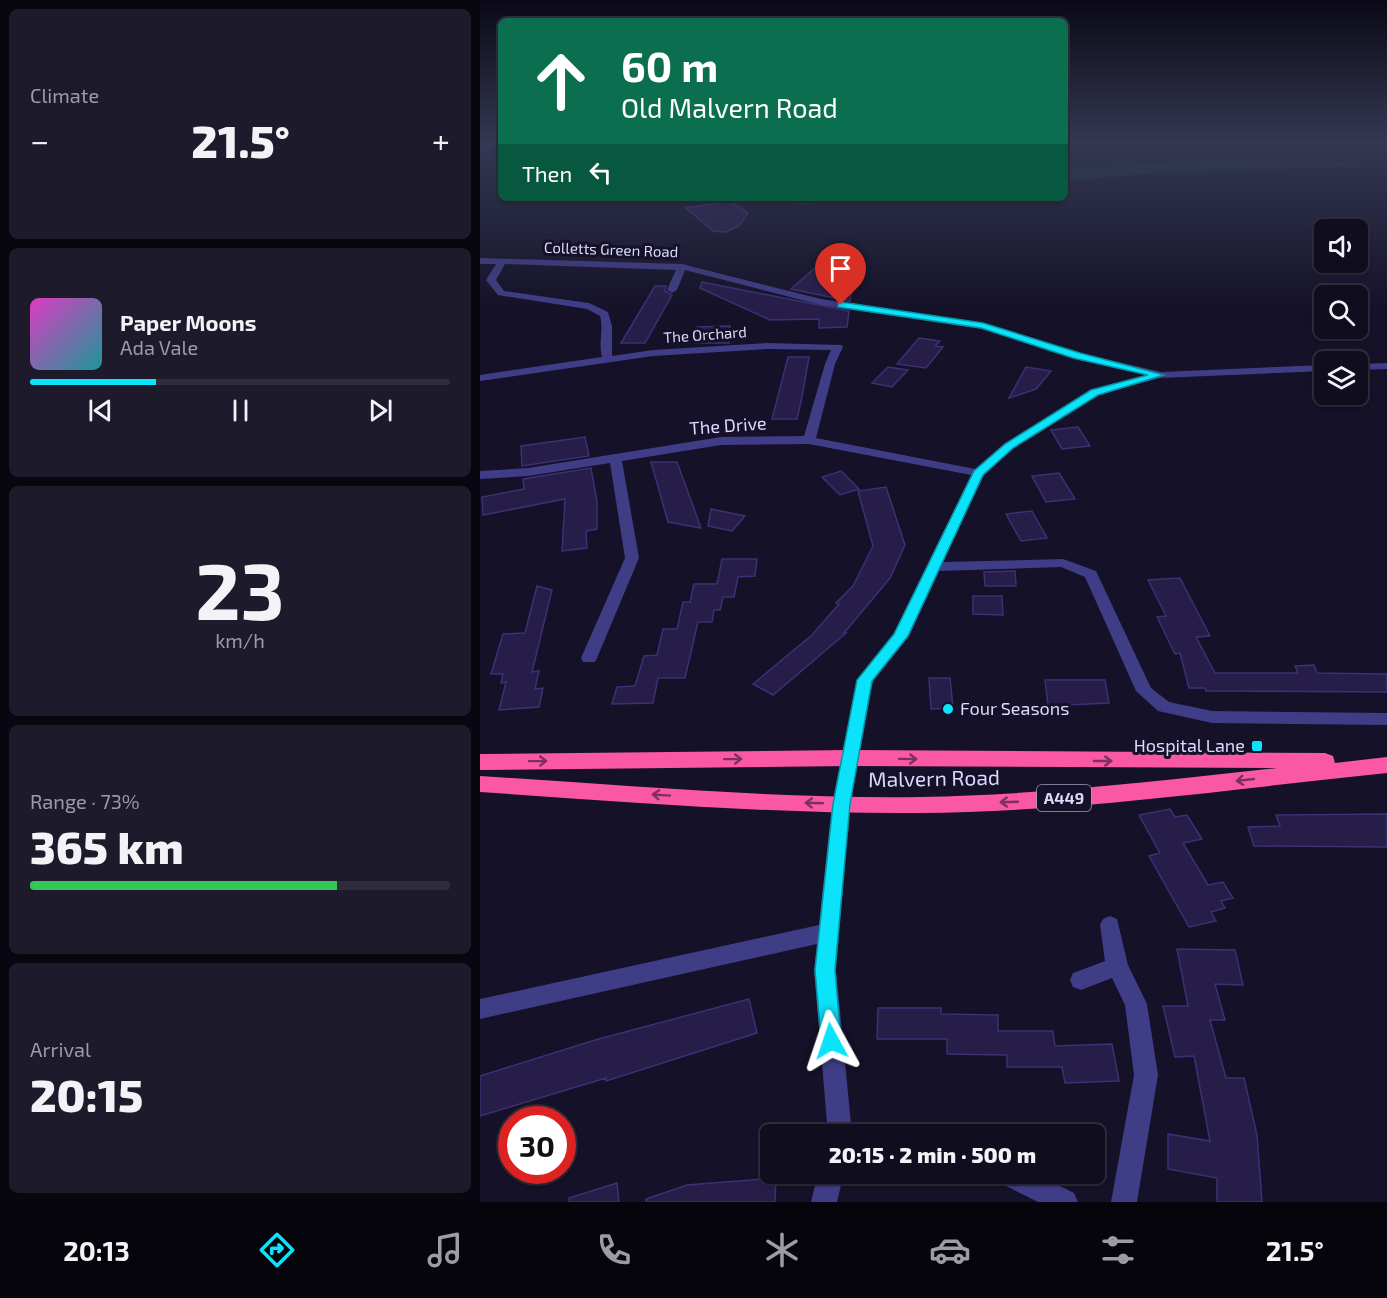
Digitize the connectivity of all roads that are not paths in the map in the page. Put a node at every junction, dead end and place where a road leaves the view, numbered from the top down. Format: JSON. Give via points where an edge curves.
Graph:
{"nodes":[{"id":1,"x":480,"y":261,"type":"edge"},
{"id":2,"x":501,"y":262,"type":"junction"},
{"id":3,"x":682,"y":267,"type":"junction"},
{"id":4,"x":672,"y":290,"type":"dead end"},
{"id":5,"x":607,"y":358,"type":"junction"},
{"id":6,"x":1387,"y":366,"type":"edge"},
{"id":7,"x":1368,"y":367,"type":"edge"},
{"id":8,"x":1314,"y":368,"type":"edge"},
{"id":9,"x":1160,"y":375,"type":"junction"},
{"id":10,"x":480,"y":378,"type":"edge"},
{"id":11,"x":809,"y":440,"type":"junction"},
{"id":12,"x":616,"y":459,"type":"junction"},
{"id":13,"x":978,"y":473,"type":"junction"},
{"id":14,"x":480,"y":475,"type":"edge"},
{"id":15,"x":935,"y":567,"type":"junction"},
{"id":16,"x":589,"y":658,"type":"dead end"},
{"id":17,"x":1387,"y":719,"type":"edge"},
{"id":18,"x":850,"y":758,"type":"junction"},
{"id":19,"x":480,"y":762,"type":"edge"},
{"id":20,"x":1387,"y":763,"type":"edge"},
{"id":21,"x":480,"y":784,"type":"edge"},
{"id":22,"x":841,"y":804,"type":"junction"},
{"id":23,"x":1110,"y":926,"type":"dead end"},
{"id":24,"x":829,"y":932,"type":"junction"},
{"id":25,"x":1117,"y":966,"type":"junction"},
{"id":26,"x":1081,"y":980,"type":"dead end"},
{"id":27,"x":480,"y":1009,"type":"edge"},
{"id":28,"x":839,"y":1124,"type":"edge"},
{"id":29,"x":828,"y":1184,"type":"edge"},
{"id":30,"x":1029,"y":1184,"type":"edge"},
{"id":31,"x":824,"y":1202,"type":"edge"},
{"id":32,"x":1065,"y":1202,"type":"edge"},
{"id":33,"x":1124,"y":1202,"type":"edge"}],
"edges":[{"from":1,"to":2,"type":"street","name":"Colletts Green Road"},
{"from":2,"to":3,"type":"street","name":"Colletts Green Road"},
{"from":2,"to":5,"type":"street","via":[[491,280],[501,293],[589,306],[605,314],[609,325],[603,345]]},
{"from":3,"to":4,"type":"street"},
{"from":3,"to":9,"type":"street","name":"Colletts Green Road","via":[[821,302],[983,326],[1077,356]]},
{"from":5,"to":10,"type":"street","name":"The Orchard"},
{"from":5,"to":11,"type":"street","name":"The Orchard","via":[[767,346],[838,347]]},
{"from":6,"to":7,"type":"street"},
{"from":8,"to":9,"type":"street"},
{"from":9,"to":13,"type":"street","via":[[1094,393],[1009,446]]},
{"from":11,"to":12,"type":"street","name":"The Drive","via":[[721,441]]},
{"from":11,"to":13,"type":"street","name":"The Drive"},
{"from":12,"to":14,"type":"street","name":"The Drive"},
{"from":12,"to":16,"type":"street","via":[[632,558]]},
{"from":13,"to":15,"type":"street"},
{"from":15,"to":17,"type":"street","via":[[1063,563],[1091,574],[1144,691],[1164,707],[1212,717]]},
{"from":15,"to":18,"type":"street","via":[[900,636],[865,680]]},
{"from":19,"to":18,"type":"highway","name":"Malvern Road","number":"A449","one_way":true},
{"from":18,"to":20,"type":"highway","name":"Malvern Road","number":"A449","one_way":true},
{"from":18,"to":22,"type":"street"},
{"from":20,"to":22,"type":"highway","name":"Malvern Road","number":"A449","one_way":true,"via":[[1040,801]]},
{"from":22,"to":21,"type":"highway","name":"Malvern Road","number":"A449","one_way":true},
{"from":22,"to":24,"type":"street"},
{"from":23,"to":25,"type":"street"},
{"from":24,"to":27,"type":"street"},
{"from":24,"to":28,"type":"street","via":[[825,970]]},
{"from":25,"to":26,"type":"street"},
{"from":25,"to":33,"type":"street","via":[[1136,1004],[1146,1075]]},
{"from":29,"to":31,"type":"street"},
{"from":30,"to":32,"type":"street"}]}
